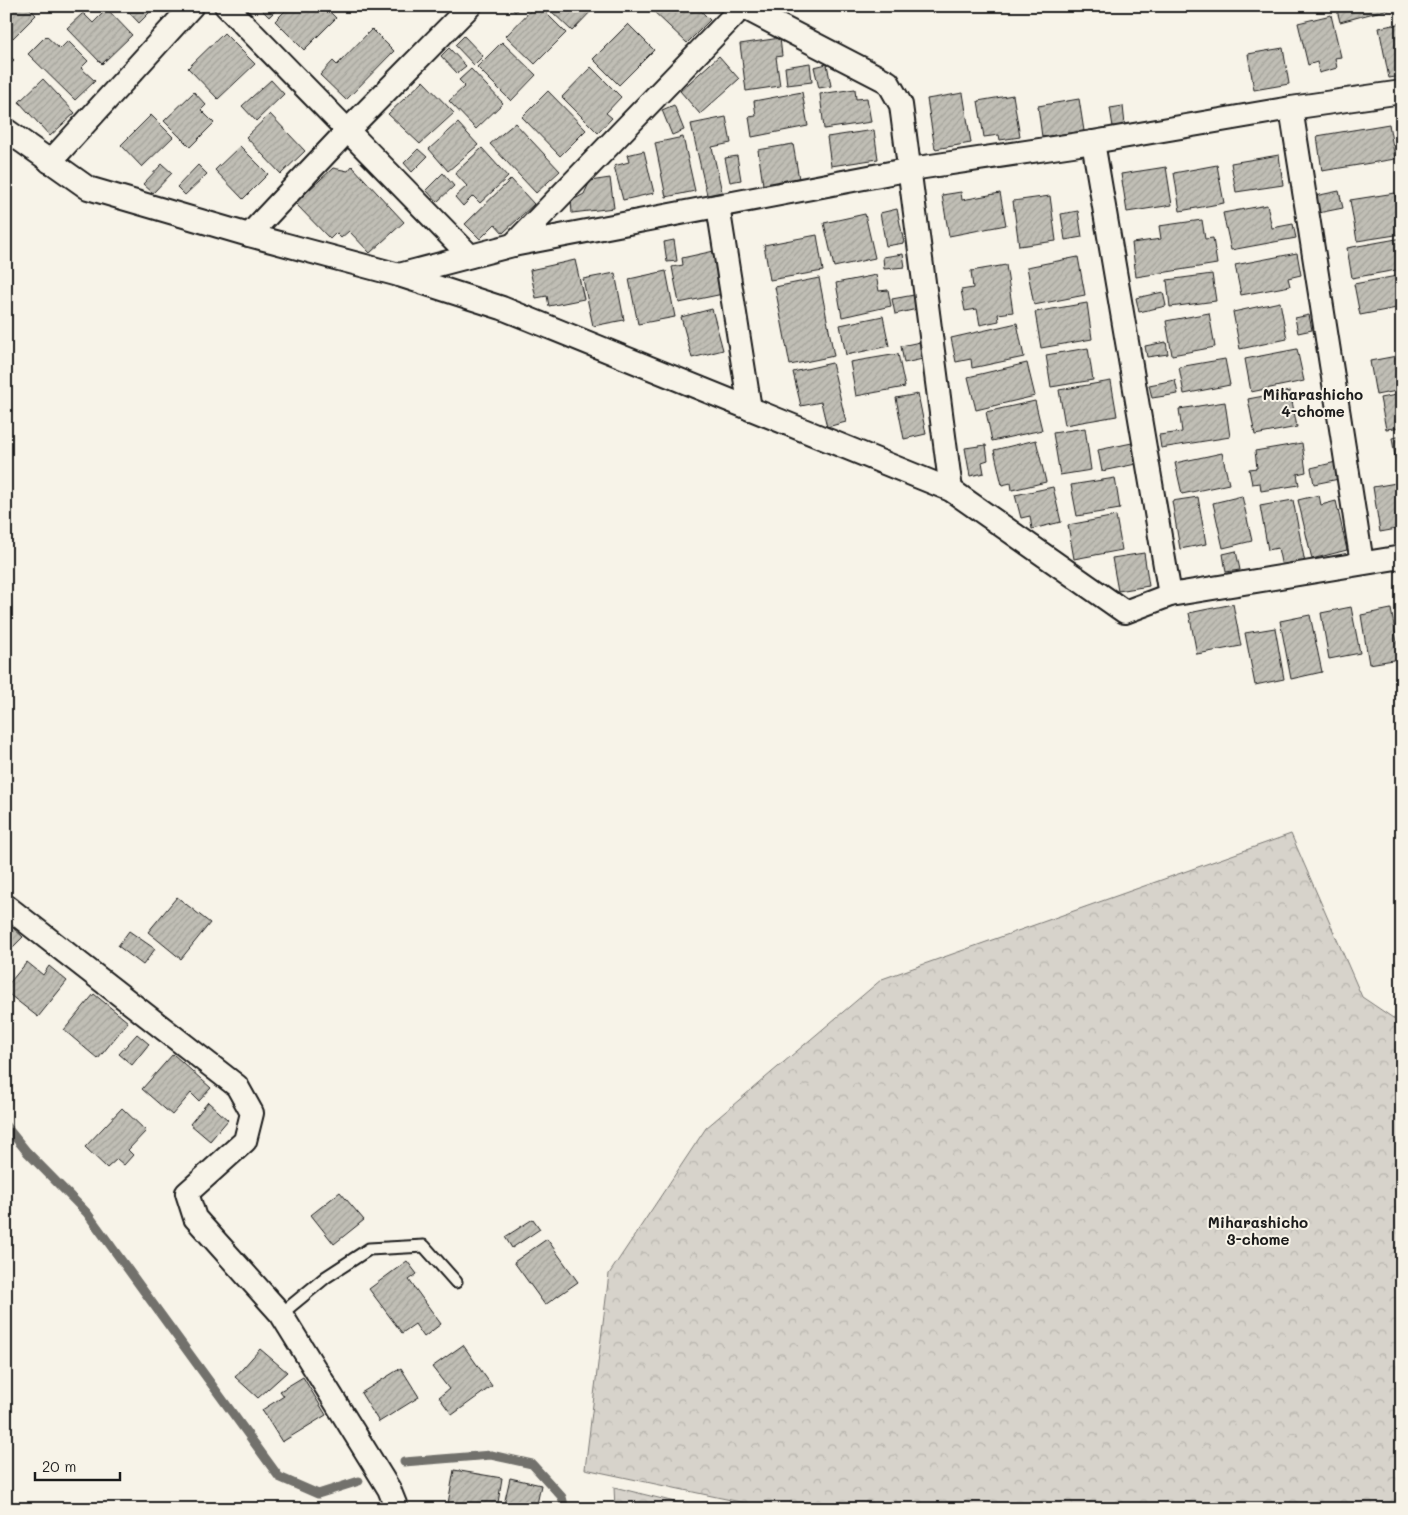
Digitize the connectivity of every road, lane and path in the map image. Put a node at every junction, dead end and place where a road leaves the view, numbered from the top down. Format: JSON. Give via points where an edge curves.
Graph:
{"nodes":[{"id":1,"x":192,"y":6,"type":"edge"},
{"id":2,"x":226,"y":6,"type":"edge"},
{"id":3,"x":470,"y":6,"type":"edge"},
{"id":4,"x":742,"y":7,"type":"edge"},
{"id":5,"x":1402,"y":92,"type":"edge"},
{"id":6,"x":1291,"y":108,"type":"junction"},
{"id":7,"x":6,"y":130,"type":"edge"},
{"id":8,"x":347,"y":131,"type":"junction"},
{"id":9,"x":1093,"y":142,"type":"junction"},
{"id":10,"x":50,"y":162,"type":"junction"},
{"id":11,"x":911,"y":169,"type":"junction"},
{"id":12,"x":718,"y":206,"type":"junction"},
{"id":13,"x":249,"y":235,"type":"junction"},
{"id":14,"x":513,"y":245,"type":"junction"},
{"id":15,"x":470,"y":256,"type":"junction"},
{"id":16,"x":399,"y":275,"type":"junction"},
{"id":17,"x":750,"y":409,"type":"junction"},
{"id":18,"x":951,"y":490,"type":"junction"},
{"id":19,"x":1402,"y":558,"type":"edge"},
{"id":20,"x":1362,"y":563,"type":"junction"},
{"id":21,"x":1170,"y":595,"type":"junction"},
{"id":22,"x":6,"y":906,"type":"edge"},
{"id":23,"x":456,"y":1282,"type":"dead end"},
{"id":24,"x":281,"y":1314,"type":"junction"},
{"id":25,"x":397,"y":1509,"type":"edge"}],
"edges":[{"from":1,"to":10,"type":"street"},
{"from":2,"to":8,"type":"street"},
{"from":3,"to":8,"type":"street"},
{"from":4,"to":11,"type":"street","via":[[888,82],[901,105]]},
{"from":4,"to":14,"type":"street"},
{"from":5,"to":6,"type":"street"},
{"from":6,"to":9,"type":"street"},
{"from":6,"to":20,"type":"street"},
{"from":7,"to":10,"type":"street"},
{"from":8,"to":13,"type":"street"},
{"from":8,"to":15,"type":"street"},
{"from":9,"to":11,"type":"street"},
{"from":9,"to":21,"type":"street"},
{"from":10,"to":13,"type":"street","via":[[88,188]]},
{"from":11,"to":12,"type":"street"},
{"from":11,"to":18,"type":"street"},
{"from":12,"to":14,"type":"street"},
{"from":12,"to":17,"type":"street"},
{"from":13,"to":16,"type":"street"},
{"from":14,"to":15,"type":"street"},
{"from":15,"to":16,"type":"street"},
{"from":16,"to":17,"type":"street","via":[[502,308]]},
{"from":17,"to":18,"type":"street"},
{"from":18,"to":21,"type":"street","via":[[1124,612]]},
{"from":19,"to":20,"type":"street"},
{"from":20,"to":21,"type":"street"},
{"from":22,"to":24,"type":"street","via":[[236,1086],[252,1114],[245,1141],[187,1193],[195,1218]]},
{"from":23,"to":24,"type":"lane","via":[[424,1246],[370,1250],[326,1276]]},
{"from":24,"to":25,"type":"street","via":[[384,1481]]}]}
